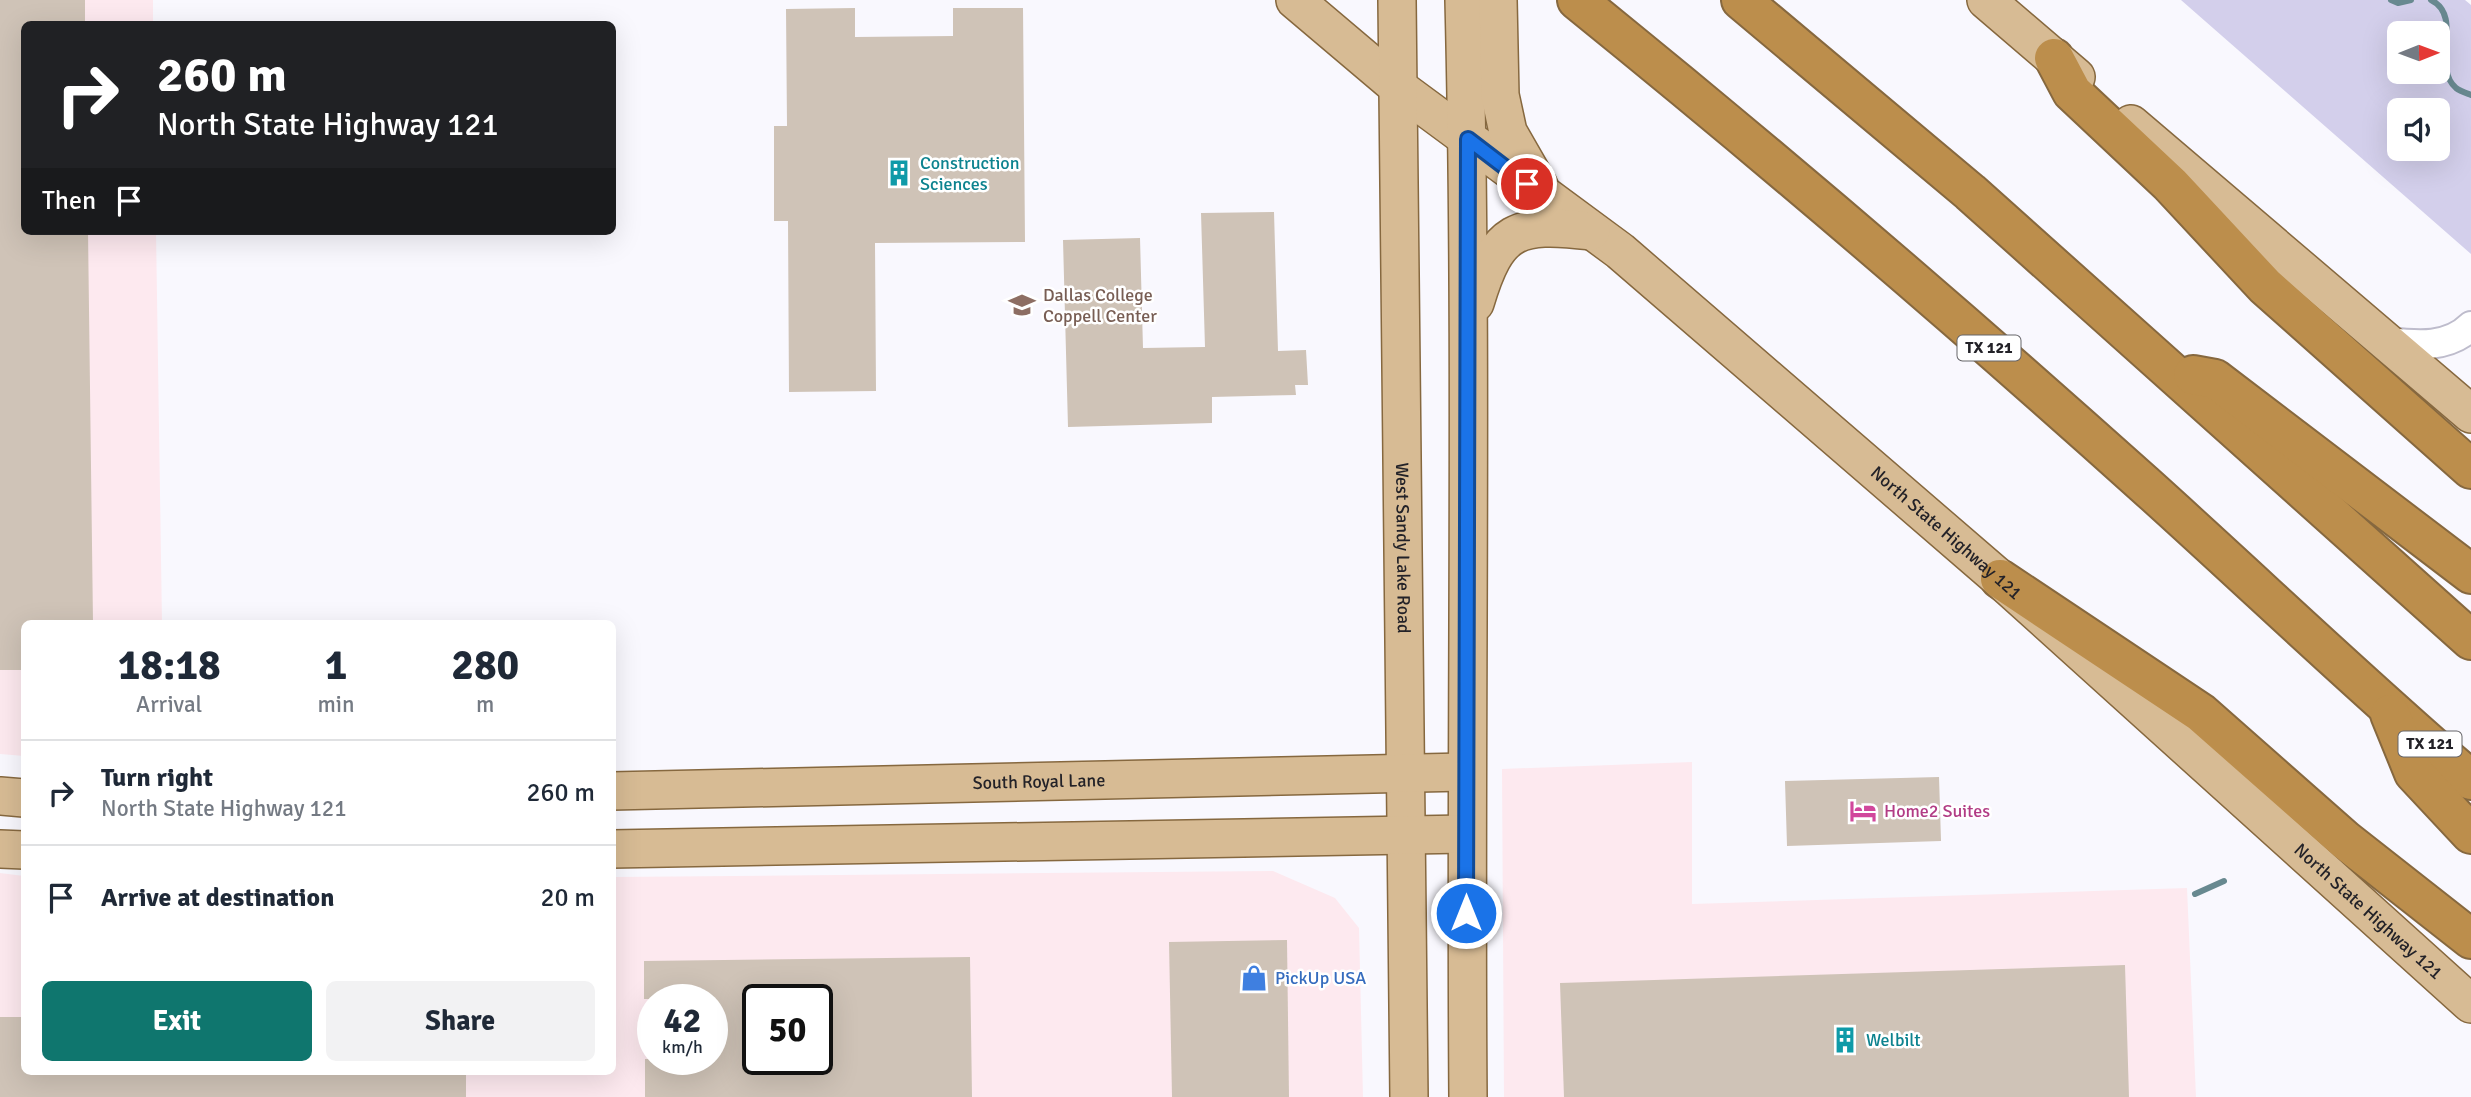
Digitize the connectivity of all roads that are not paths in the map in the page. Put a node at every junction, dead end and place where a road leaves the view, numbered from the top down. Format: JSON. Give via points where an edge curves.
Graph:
{"nodes":[{"id":1,"x":1295,"y":0,"type":"edge"},
{"id":2,"x":1397,"y":0,"type":"edge"},
{"id":3,"x":1464,"y":0,"type":"edge"},
{"id":4,"x":1498,"y":0,"type":"edge"},
{"id":5,"x":1577,"y":0,"type":"edge"},
{"id":6,"x":1741,"y":0,"type":"edge"},
{"id":7,"x":1986,"y":0,"type":"edge"},
{"id":8,"x":2054,"y":58,"type":"junction"},
{"id":9,"x":1399,"y":88,"type":"junction"},
{"id":10,"x":1468,"y":139,"type":"junction"},
{"id":11,"x":1546,"y":199,"type":"junction"},
{"id":12,"x":1591,"y":230,"type":"junction"},
{"id":13,"x":2471,"y":326,"type":"edge"},
{"id":14,"x":1467,"y":331,"type":"junction"},
{"id":15,"x":2386,"y":342,"type":"junction"},
{"id":16,"x":2170,"y":371,"type":"junction"},
{"id":17,"x":2471,"y":414,"type":"edge"},
{"id":18,"x":2471,"y":469,"type":"edge"},
{"id":19,"x":2471,"y":574,"type":"edge"},
{"id":20,"x":2000,"y":579,"type":"junction"},
{"id":21,"x":2471,"y":640,"type":"edge"},
{"id":22,"x":2388,"y":709,"type":"junction"},
{"id":23,"x":1465,"y":772,"type":"junction"},
{"id":24,"x":1405,"y":773,"type":"junction"},
{"id":25,"x":2471,"y":780,"type":"edge"},
{"id":26,"x":616,"y":791,"type":"edge"},
{"id":27,"x":0,"y":796,"type":"edge"},
{"id":28,"x":21,"y":798,"type":"edge"},
{"id":29,"x":1466,"y":834,"type":"junction"},
{"id":30,"x":2471,"y":834,"type":"edge"},
{"id":31,"x":1406,"y":835,"type":"junction"},
{"id":32,"x":0,"y":849,"type":"edge"},
{"id":33,"x":616,"y":849,"type":"edge"},
{"id":34,"x":21,"y":850,"type":"edge"},
{"id":35,"x":2471,"y":939,"type":"edge"},
{"id":36,"x":2471,"y":1004,"type":"edge"},
{"id":37,"x":1409,"y":1097,"type":"edge"},
{"id":38,"x":1468,"y":1097,"type":"edge"}],
"edges":[{"from":1,"to":9,"type":"main road","name":"North State Highway 121"},
{"from":2,"to":9,"type":"main road","name":"West Sandy Lake Road"},
{"from":3,"to":10,"type":"main road"},
{"from":4,"to":11,"type":"main road","via":[[1500,95],[1508,132]]},
{"from":5,"to":22,"type":"highway","number":"TX 121","via":[[1911,279],[2144,484]]},
{"from":6,"to":16,"type":"highway","via":[[1970,192]]},
{"from":7,"to":8,"type":"main road"},
{"from":8,"to":15,"type":"main road"},
{"from":8,"to":18,"type":"highway","via":[[2073,92],[2170,184],[2265,286]]},
{"from":9,"to":10,"type":"main road","name":"North State Highway 121"},
{"from":9,"to":24,"type":"main road","name":"West Sandy Lake Road"},
{"from":10,"to":11,"type":"main road","name":"North State Highway 121"},
{"from":10,"to":14,"type":"main road"},
{"from":11,"to":12,"type":"main road","name":"North State Highway 121"},
{"from":12,"to":14,"type":"main road","via":[[1553,226],[1519,232],[1502,245],[1487,263]]},
{"from":12,"to":20,"type":"main road","name":"North State Highway 121"},
{"from":13,"to":15,"type":"street","via":[[2462,334],[2428,345]]},
{"from":14,"to":23,"type":"main road"},
{"from":15,"to":17,"type":"main road"},
{"from":16,"to":19,"type":"highway","via":[[2215,379]]},
{"from":16,"to":21,"type":"highway"},
{"from":20,"to":35,"type":"highway","via":[[2201,713],[2344,840]]},
{"from":20,"to":36,"type":"main road","name":"North State Highway 121"},
{"from":22,"to":25,"type":"highway","number":"TX 121"},
{"from":22,"to":30,"type":"highway","via":[[2414,773]]},
{"from":23,"to":24,"type":"main road","name":"South Royal Lane"},
{"from":23,"to":29,"type":"main road"},
{"from":24,"to":26,"type":"main road","name":"South Royal Lane"},
{"from":24,"to":31,"type":"main road","name":"West Sandy Lake Road"},
{"from":27,"to":28,"type":"main road"},
{"from":29,"to":31,"type":"main road"},
{"from":29,"to":38,"type":"main road"},
{"from":31,"to":33,"type":"main road"},
{"from":31,"to":37,"type":"main road","name":"West Sandy Lake Road"},
{"from":32,"to":34,"type":"main road"}]}
